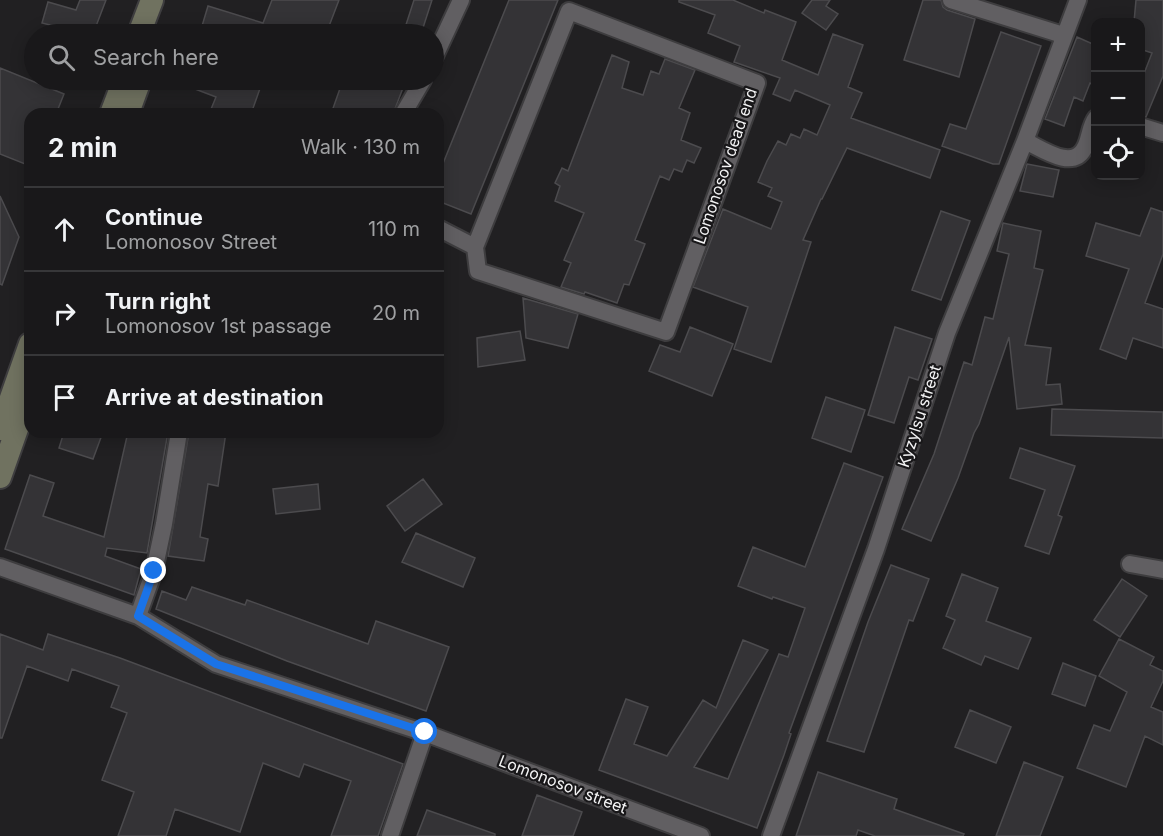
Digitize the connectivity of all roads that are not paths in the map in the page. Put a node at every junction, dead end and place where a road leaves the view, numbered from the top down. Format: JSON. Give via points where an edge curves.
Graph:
{"nodes":[{"id":1,"x":152,"y":0,"type":"edge"},
{"id":2,"x":168,"y":0,"type":"edge"},
{"id":3,"x":461,"y":0,"type":"edge"},
{"id":4,"x":951,"y":0,"type":"edge"},
{"id":5,"x":1078,"y":0,"type":"edge"},
{"id":6,"x":144,"y":24,"type":"edge"},
{"id":7,"x":160,"y":24,"type":"edge"},
{"id":8,"x":1064,"y":35,"type":"junction"},
{"id":9,"x":444,"y":37,"type":"edge"},
{"id":10,"x":119,"y":90,"type":"edge"},
{"id":11,"x":136,"y":90,"type":"edge"},
{"id":12,"x":417,"y":90,"type":"edge"},
{"id":13,"x":113,"y":108,"type":"edge"},
{"id":14,"x":130,"y":108,"type":"edge"},
{"id":15,"x":407,"y":108,"type":"edge"},
{"id":16,"x":1092,"y":126,"type":"edge"},
{"id":17,"x":1145,"y":128,"type":"edge"},
{"id":18,"x":1163,"y":133,"type":"edge"},
{"id":19,"x":1025,"y":141,"type":"junction"},
{"id":20,"x":444,"y":231,"type":"edge"},
{"id":21,"x":475,"y":247,"type":"junction"},
{"id":22,"x":24,"y":361,"type":"edge"},
{"id":23,"x":24,"y":409,"type":"edge"},
{"id":24,"x":0,"y":429,"type":"edge"},
{"id":25,"x":178,"y":438,"type":"edge"},
{"id":26,"x":0,"y":477,"type":"edge"},
{"id":27,"x":1130,"y":564,"type":"dead end"},
{"id":28,"x":0,"y":567,"type":"edge"},
{"id":29,"x":1163,"y":570,"type":"edge"},
{"id":30,"x":138,"y":616,"type":"junction"},
{"id":31,"x":425,"y":732,"type":"junction"},
{"id":32,"x":390,"y":836,"type":"edge"},
{"id":33,"x":701,"y":836,"type":"edge"},
{"id":34,"x":771,"y":836,"type":"edge"}],
"edges":[{"from":1,"to":6,"type":"main road"},
{"from":2,"to":7,"type":"main road"},
{"from":3,"to":9,"type":"street"},
{"from":4,"to":8,"type":"street"},
{"from":5,"to":8,"type":"street","name":"Kyzylsu street"},
{"from":8,"to":19,"type":"street","name":"Kyzylsu street"},
{"from":10,"to":13,"type":"main road"},
{"from":11,"to":14,"type":"main road"},
{"from":12,"to":15,"type":"street"},
{"from":16,"to":19,"type":"street","via":[[1077,158],[1068,160]]},
{"from":17,"to":18,"type":"street"},
{"from":19,"to":34,"type":"street","name":"Kyzylsu street","via":[[947,333],[876,549]]},
{"from":20,"to":21,"type":"street"},
{"from":21,"to":21,"type":"street","name":"Lomonosov dead end","via":[[569,11],[757,83],[666,332],[478,271]]},
{"from":22,"to":24,"type":"main road"},
{"from":23,"to":26,"type":"main road"},
{"from":25,"to":30,"type":"street","via":[[154,571]]},
{"from":27,"to":29,"type":"street"},
{"from":28,"to":30,"type":"street"},
{"from":30,"to":31,"type":"street","via":[[216,664]]},
{"from":31,"to":32,"type":"street"},
{"from":31,"to":33,"type":"street","name":"Lomonosov street"}]}
